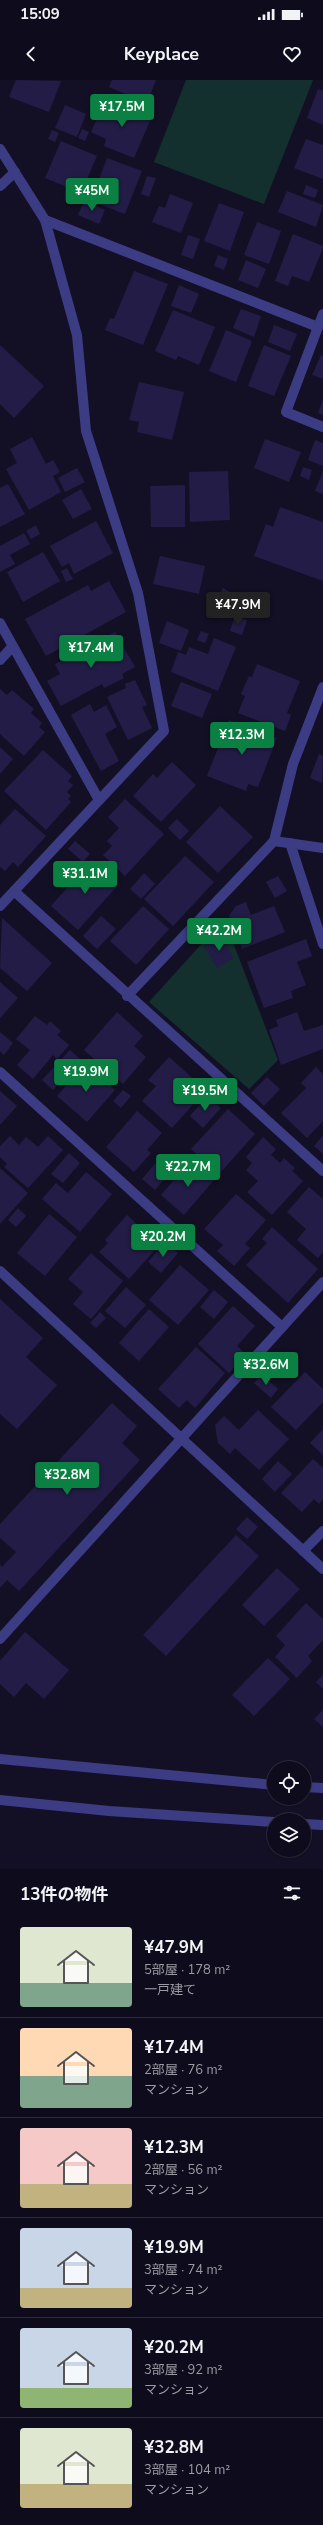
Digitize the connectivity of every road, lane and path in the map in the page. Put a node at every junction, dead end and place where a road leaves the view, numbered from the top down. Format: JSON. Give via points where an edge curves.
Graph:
{"nodes":[{"id":1,"x":0,"y":149,"type":"edge"},
{"id":2,"x":15,"y":172,"type":"junction"},
{"id":3,"x":0,"y":186,"type":"edge"},
{"id":4,"x":45,"y":220,"type":"junction"},
{"id":5,"x":323,"y":314,"type":"edge"},
{"id":6,"x":318,"y":327,"type":"junction"},
{"id":7,"x":323,"y":427,"type":"edge"},
{"id":8,"x":0,"y":623,"type":"edge"},
{"id":9,"x":12,"y":647,"type":"junction"},
{"id":10,"x":0,"y":660,"type":"edge"},
{"id":11,"x":323,"y":687,"type":"edge"},
{"id":12,"x":99,"y":800,"type":"junction"},
{"id":13,"x":274,"y":841,"type":"junction"},
{"id":14,"x":290,"y":844,"type":"junction"},
{"id":15,"x":323,"y":848,"type":"edge"},
{"id":16,"x":14,"y":891,"type":"junction"},
{"id":17,"x":0,"y":906,"type":"edge"},
{"id":18,"x":323,"y":944,"type":"edge"},
{"id":19,"x":127,"y":996,"type":"junction"},
{"id":20,"x":0,"y":1072,"type":"edge"},
{"id":21,"x":323,"y":1171,"type":"edge"},
{"id":22,"x":0,"y":1271,"type":"edge"},
{"id":23,"x":323,"y":1282,"type":"edge"},
{"id":24,"x":282,"y":1327,"type":"junction"},
{"id":25,"x":183,"y":1439,"type":"junction"},
{"id":26,"x":323,"y":1531,"type":"edge"},
{"id":27,"x":304,"y":1551,"type":"junction"},
{"id":28,"x":323,"y":1569,"type":"edge"},
{"id":29,"x":0,"y":1639,"type":"edge"},
{"id":30,"x":0,"y":1759,"type":"edge"},
{"id":31,"x":267,"y":1784,"type":"edge"},
{"id":32,"x":311,"y":1787,"type":"edge"},
{"id":33,"x":323,"y":1788,"type":"edge"},
{"id":34,"x":0,"y":1800,"type":"edge"},
{"id":35,"x":267,"y":1822,"type":"edge"},
{"id":36,"x":311,"y":1824,"type":"edge"},
{"id":37,"x":323,"y":1825,"type":"edge"}],
"edges":[{"from":1,"to":2,"type":"street"},
{"from":2,"to":3,"type":"street"},
{"from":2,"to":4,"type":"street"},
{"from":4,"to":6,"type":"street"},
{"from":4,"to":12,"type":"street","via":[[77,336],[86,431],[138,593],[164,730]]},
{"from":5,"to":6,"type":"street"},
{"from":6,"to":7,"type":"street","via":[[286,412]]},
{"from":8,"to":9,"type":"street"},
{"from":9,"to":10,"type":"street"},
{"from":9,"to":12,"type":"street"},
{"from":11,"to":13,"type":"street","via":[[293,764]]},
{"from":12,"to":16,"type":"street"},
{"from":13,"to":14,"type":"street"},
{"from":13,"to":19,"type":"street"},
{"from":14,"to":15,"type":"street"},
{"from":14,"to":18,"type":"street"},
{"from":16,"to":17,"type":"street"},
{"from":16,"to":19,"type":"street"},
{"from":19,"to":21,"type":"street"},
{"from":20,"to":24,"type":"street"},
{"from":22,"to":25,"type":"street"},
{"from":23,"to":24,"type":"street"},
{"from":24,"to":25,"type":"street"},
{"from":25,"to":27,"type":"street"},
{"from":25,"to":29,"type":"street"},
{"from":26,"to":27,"type":"street"},
{"from":27,"to":28,"type":"street"},
{"from":30,"to":31,"type":"street"},
{"from":32,"to":33,"type":"street"},
{"from":34,"to":35,"type":"street","via":[[109,1811]]},
{"from":36,"to":37,"type":"street"}]}
